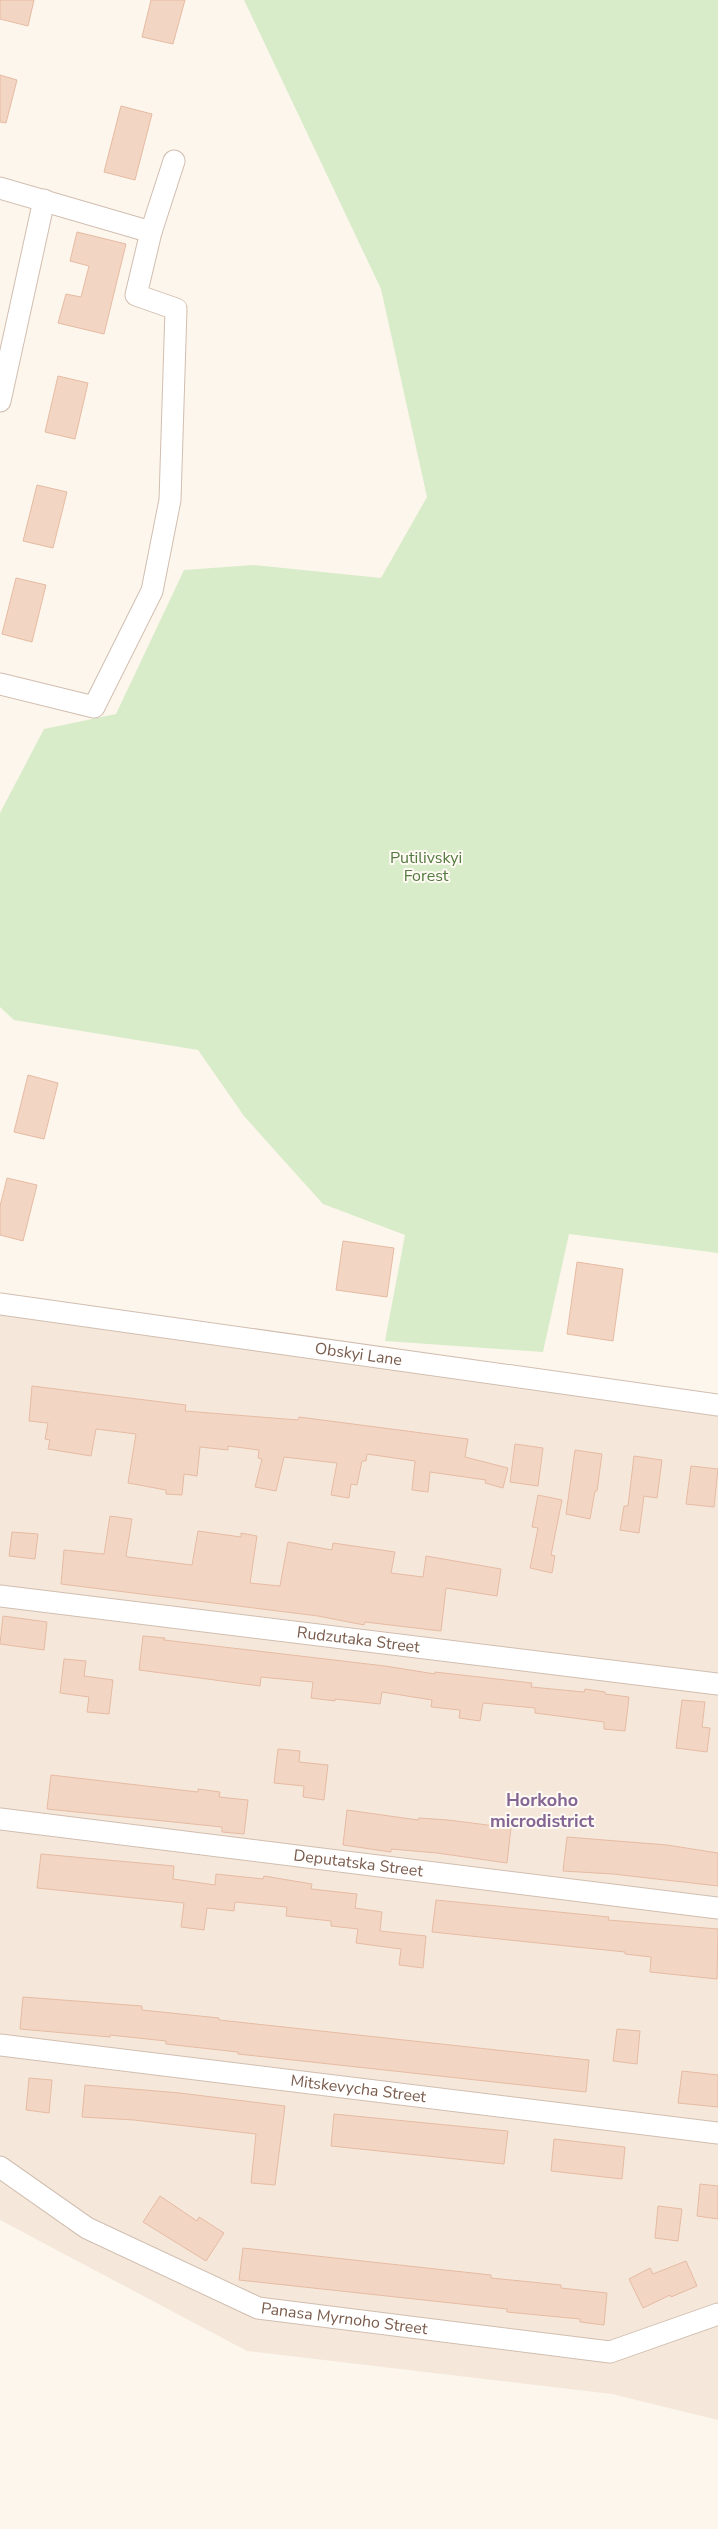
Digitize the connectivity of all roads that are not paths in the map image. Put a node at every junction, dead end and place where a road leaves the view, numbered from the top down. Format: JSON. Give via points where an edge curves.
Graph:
{"nodes":[{"id":1,"x":174,"y":161,"type":"dead end"},
{"id":2,"x":0,"y":188,"type":"edge"},
{"id":3,"x":44,"y":200,"type":"junction"},
{"id":4,"x":152,"y":232,"type":"junction"},
{"id":5,"x":0,"y":400,"type":"edge"},
{"id":6,"x":0,"y":684,"type":"edge"},
{"id":7,"x":0,"y":1304,"type":"edge"},
{"id":8,"x":718,"y":1405,"type":"edge"},
{"id":9,"x":0,"y":1596,"type":"edge"},
{"id":10,"x":718,"y":1684,"type":"edge"},
{"id":11,"x":0,"y":1819,"type":"edge"},
{"id":12,"x":718,"y":1908,"type":"edge"},
{"id":13,"x":0,"y":2045,"type":"edge"},
{"id":14,"x":718,"y":2133,"type":"edge"},
{"id":15,"x":0,"y":2167,"type":"edge"},
{"id":16,"x":718,"y":2314,"type":"edge"}],
"edges":[{"from":1,"to":4,"type":"street"},
{"from":2,"to":3,"type":"street"},
{"from":3,"to":4,"type":"street"},
{"from":3,"to":5,"type":"street"},
{"from":4,"to":6,"type":"street","via":[[136,295],[176,309],[170,500],[152,591],[94,707]]},
{"from":7,"to":8,"type":"street","name":"Obskyi Lane"},
{"from":9,"to":10,"type":"street","name":"Rudzutaka Street"},
{"from":11,"to":12,"type":"street","name":"Deputatska Street"},
{"from":13,"to":14,"type":"street","name":"Mitskevycha Street"},
{"from":15,"to":16,"type":"street","name":"Panasa Myrnoho Street","via":[[87,2228],[258,2308],[610,2352]]}]}
